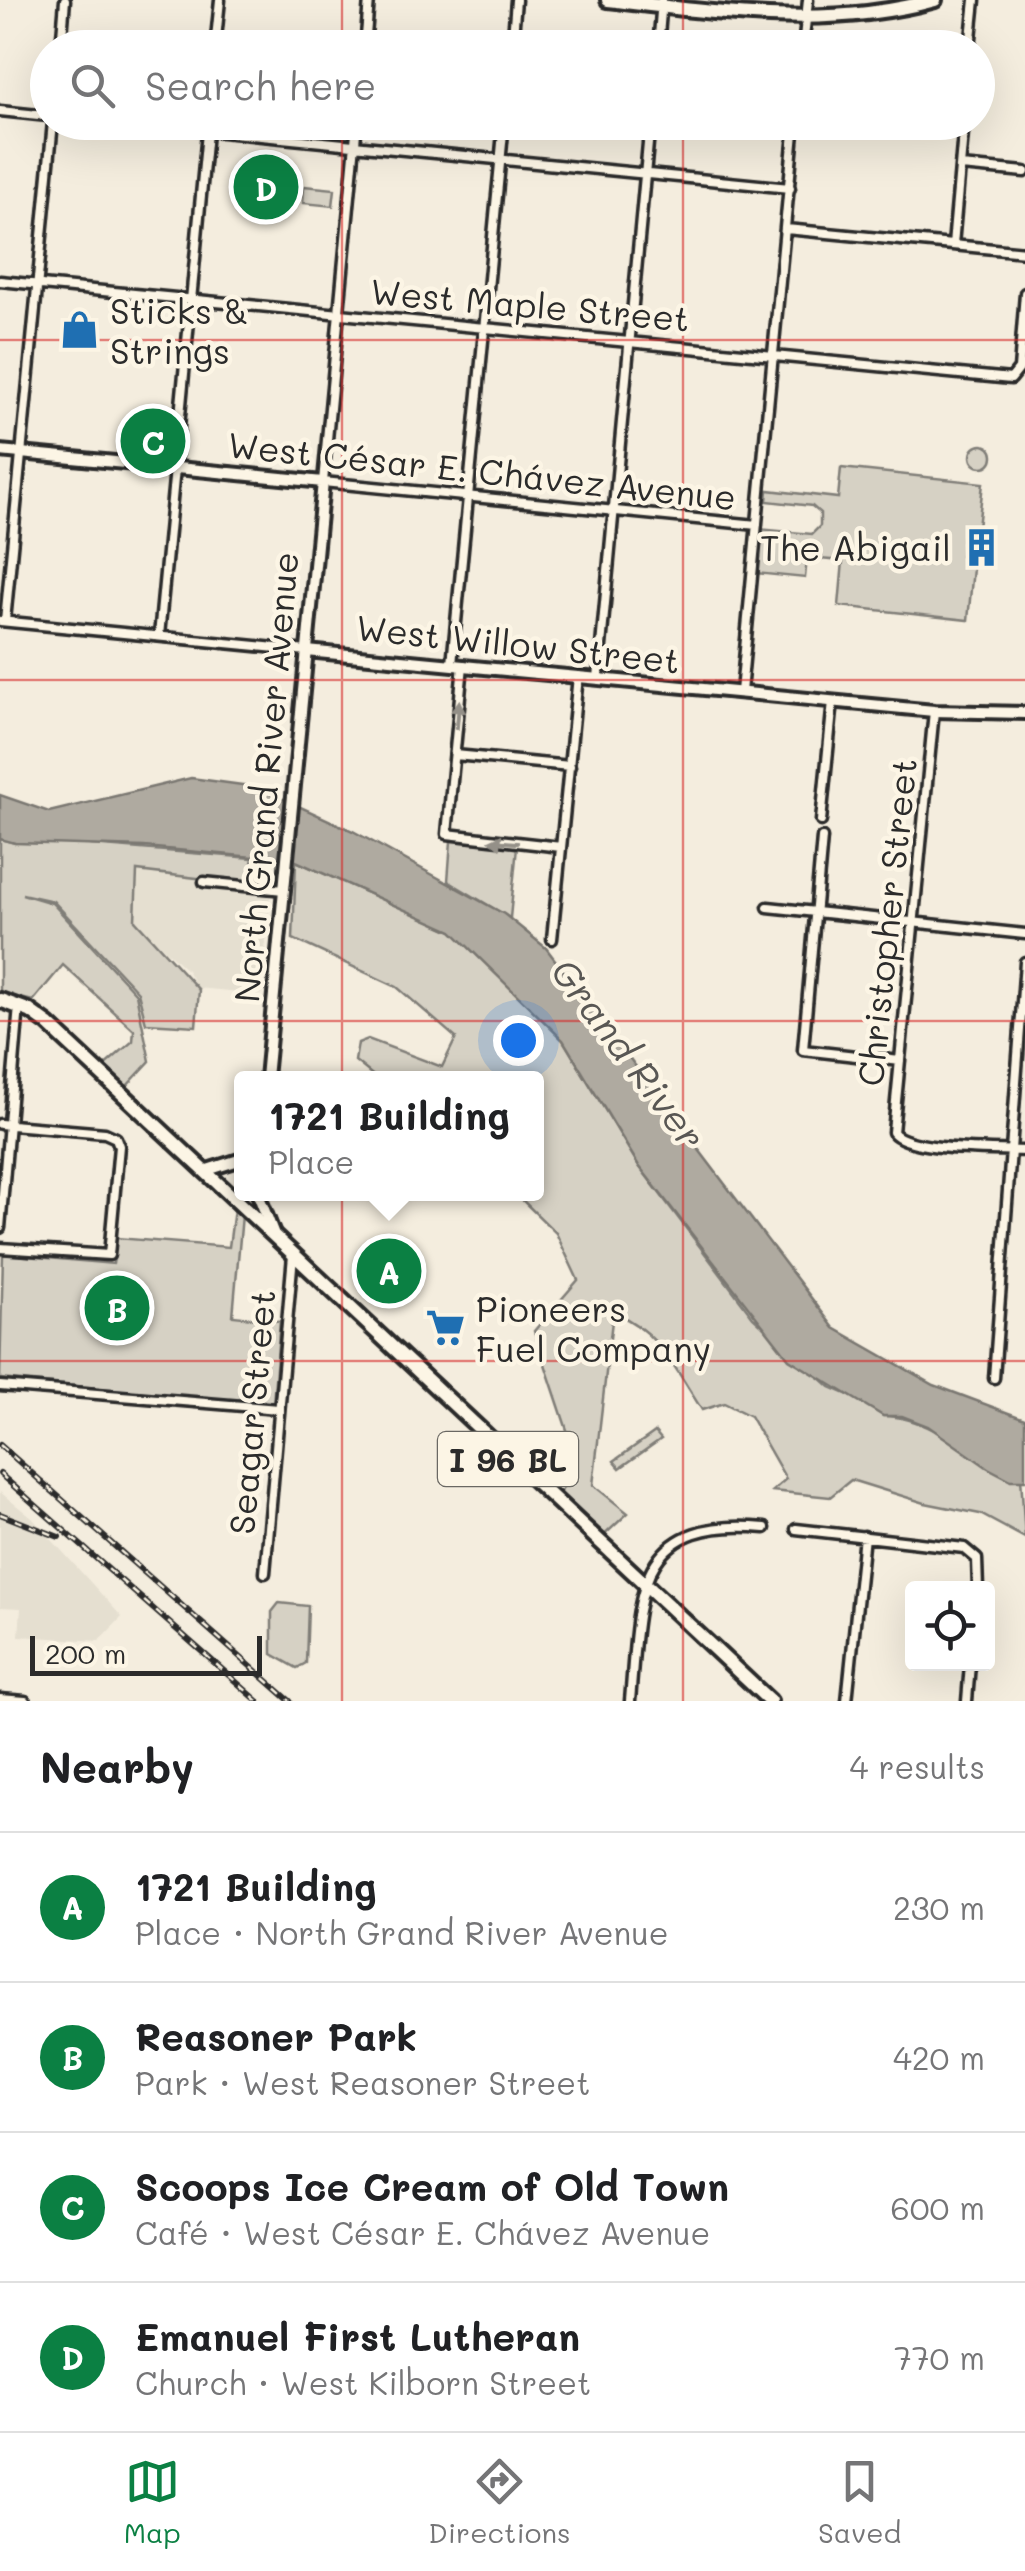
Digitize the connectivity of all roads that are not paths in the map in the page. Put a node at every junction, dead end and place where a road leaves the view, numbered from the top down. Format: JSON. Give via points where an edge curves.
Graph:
{"nodes":[{"id":1,"x":65,"y":0,"type":"edge"},
{"id":2,"x":220,"y":0,"type":"edge"},
{"id":3,"x":369,"y":0,"type":"edge"},
{"id":4,"x":516,"y":0,"type":"edge"},
{"id":5,"x":608,"y":0,"type":"edge"},
{"id":6,"x":808,"y":0,"type":"edge"},
{"id":7,"x":936,"y":0,"type":"edge"},
{"id":8,"x":974,"y":0,"type":"edge"},
{"id":9,"x":662,"y":3,"type":"edge"},
{"id":10,"x":806,"y":19,"type":"junction"},
{"id":11,"x":62,"y":30,"type":"edge"},
{"id":12,"x":217,"y":30,"type":"edge"},
{"id":13,"x":366,"y":30,"type":"edge"},
{"id":14,"x":514,"y":30,"type":"edge"},
{"id":15,"x":660,"y":30,"type":"edge"},
{"id":16,"x":805,"y":30,"type":"edge"},
{"id":17,"x":972,"y":30,"type":"edge"},
{"id":18,"x":0,"y":111,"type":"edge"},
{"id":19,"x":30,"y":114,"type":"edge"},
{"id":20,"x":51,"y":140,"type":"edge"},
{"id":21,"x":207,"y":140,"type":"edge"},
{"id":22,"x":314,"y":140,"type":"edge"},
{"id":23,"x":355,"y":140,"type":"edge"},
{"id":24,"x":502,"y":140,"type":"edge"},
{"id":25,"x":649,"y":140,"type":"edge"},
{"id":26,"x":794,"y":140,"type":"edge"},
{"id":27,"x":963,"y":140,"type":"edge"},
{"id":28,"x":355,"y":145,"type":"junction"},
{"id":29,"x":500,"y":160,"type":"junction"},
{"id":30,"x":961,"y":166,"type":"junction"},
{"id":31,"x":1025,"y":172,"type":"edge"},
{"id":32,"x":646,"y":174,"type":"junction"},
{"id":33,"x":790,"y":188,"type":"junction"},
{"id":34,"x":786,"y":229,"type":"junction"},
{"id":35,"x":953,"y":245,"type":"junction"},
{"id":36,"x":1025,"y":252,"type":"edge"},
{"id":37,"x":0,"y":281,"type":"edge"},
{"id":38,"x":38,"y":284,"type":"junction"},
{"id":39,"x":1025,"y":293,"type":"edge"},
{"id":40,"x":192,"y":299,"type":"junction"},
{"id":41,"x":339,"y":314,"type":"junction"},
{"id":42,"x":485,"y":328,"type":"junction"},
{"id":43,"x":1024,"y":333,"type":"edge"},
{"id":44,"x":630,"y":342,"type":"junction"},
{"id":45,"x":774,"y":355,"type":"junction"},
{"id":46,"x":0,"y":451,"type":"edge"},
{"id":47,"x":22,"y":454,"type":"junction"},
{"id":48,"x":175,"y":468,"type":"junction"},
{"id":49,"x":323,"y":482,"type":"junction"},
{"id":50,"x":468,"y":497,"type":"junction"},
{"id":51,"x":613,"y":511,"type":"junction"},
{"id":52,"x":758,"y":525,"type":"junction"},
{"id":53,"x":3,"y":621,"type":"edge"},
{"id":54,"x":159,"y":636,"type":"junction"},
{"id":55,"x":307,"y":650,"type":"junction"},
{"id":56,"x":458,"y":665,"type":"junction"},
{"id":57,"x":578,"y":676,"type":"junction"},
{"id":58,"x":598,"y":678,"type":"junction"},
{"id":59,"x":741,"y":692,"type":"junction"},
{"id":60,"x":833,"y":700,"type":"junction"},
{"id":61,"x":934,"y":711,"type":"junction"},
{"id":62,"x":1025,"y":712,"type":"edge"},
{"id":63,"x":454,"y":755,"type":"junction"},
{"id":64,"x":570,"y":766,"type":"junction"},
{"id":65,"x":821,"y":821,"type":"dead end"},
{"id":66,"x":822,"y":838,"type":"dead end"},
{"id":67,"x":562,"y":848,"type":"junction"},
{"id":68,"x":204,"y":882,"type":"dead end"},
{"id":69,"x":284,"y":885,"type":"junction"},
{"id":70,"x":768,"y":906,"type":"dead end"},
{"id":71,"x":815,"y":911,"type":"junction"},
{"id":72,"x":914,"y":920,"type":"junction"},
{"id":73,"x":1025,"y":934,"type":"edge"},
{"id":74,"x":552,"y":940,"type":"dead end"},
{"id":75,"x":1025,"y":962,"type":"edge"},
{"id":76,"x":0,"y":1000,"type":"edge"},
{"id":77,"x":19,"y":1006,"type":"junction"},
{"id":78,"x":900,"y":1061,"type":"junction"},
{"id":79,"x":267,"y":1071,"type":"edge"},
{"id":80,"x":4,"y":1125,"type":"edge"},
{"id":81,"x":1012,"y":1150,"type":"junction"},
{"id":82,"x":1025,"y":1151,"type":"edge"},
{"id":83,"x":234,"y":1161,"type":"edge"},
{"id":84,"x":204,"y":1170,"type":"junction"},
{"id":85,"x":234,"y":1197,"type":"edge"},
{"id":86,"x":238,"y":1201,"type":"edge"},
{"id":87,"x":254,"y":1201,"type":"edge"},
{"id":88,"x":259,"y":1201,"type":"edge"},
{"id":89,"x":250,"y":1212,"type":"junction"},
{"id":90,"x":0,"y":1228,"type":"edge"},
{"id":91,"x":276,"y":1238,"type":"junction"},
{"id":92,"x":0,"y":1248,"type":"edge"},
{"id":93,"x":293,"y":1255,"type":"junction"},
{"id":94,"x":994,"y":1378,"type":"dead end"},
{"id":95,"x":0,"y":1386,"type":"edge"},
{"id":96,"x":278,"y":1410,"type":"junction"},
{"id":97,"x":765,"y":1528,"type":"dead end"},
{"id":98,"x":796,"y":1530,"type":"dead end"},
{"id":99,"x":864,"y":1536,"type":"junction"},
{"id":100,"x":265,"y":1573,"type":"dead end"},
{"id":101,"x":978,"y":1581,"type":"edge"},
{"id":102,"x":644,"y":1582,"type":"junction"},
{"id":103,"x":969,"y":1671,"type":"edge"},
{"id":104,"x":0,"y":1699,"type":"edge"},
{"id":105,"x":765,"y":1699,"type":"edge"},
{"id":106,"x":25,"y":1701,"type":"edge"},
{"id":107,"x":630,"y":1701,"type":"edge"},
{"id":108,"x":847,"y":1701,"type":"edge"},
{"id":109,"x":966,"y":1701,"type":"edge"}],
"edges":[{"from":1,"to":11,"type":"street"},
{"from":2,"to":12,"type":"street"},
{"from":3,"to":13,"type":"street"},
{"from":4,"to":14,"type":"street"},
{"from":5,"to":9,"type":"main road"},
{"from":6,"to":10,"type":"street"},
{"from":7,"to":10,"type":"main road","via":[[858,17]]},
{"from":8,"to":17,"type":"street"},
{"from":9,"to":10,"type":"main road"},
{"from":9,"to":15,"type":"street"},
{"from":10,"to":16,"type":"street"},
{"from":18,"to":19,"type":"street"},
{"from":20,"to":38,"type":"street"},
{"from":21,"to":40,"type":"street"},
{"from":22,"to":28,"type":"street"},
{"from":23,"to":28,"type":"street"},
{"from":24,"to":29,"type":"street"},
{"from":25,"to":32,"type":"street"},
{"from":26,"to":33,"type":"street"},
{"from":27,"to":30,"type":"street"},
{"from":28,"to":29,"type":"street"},
{"from":28,"to":41,"type":"street"},
{"from":29,"to":32,"type":"street"},
{"from":29,"to":42,"type":"street"},
{"from":30,"to":31,"type":"street"},
{"from":30,"to":35,"type":"street"},
{"from":32,"to":33,"type":"street"},
{"from":32,"to":44,"type":"street"},
{"from":33,"to":34,"type":"street"},
{"from":34,"to":35,"type":"street"},
{"from":34,"to":45,"type":"street"},
{"from":35,"to":36,"type":"street"},
{"from":37,"to":38,"type":"street","name":"West Maple Street"},
{"from":38,"to":40,"type":"street","name":"West Maple Street"},
{"from":38,"to":47,"type":"street"},
{"from":39,"to":43,"type":"street"},
{"from":40,"to":41,"type":"street","name":"West Maple Street"},
{"from":40,"to":48,"type":"street"},
{"from":41,"to":42,"type":"street","name":"West Maple Street"},
{"from":41,"to":49,"type":"street"},
{"from":42,"to":44,"type":"street","name":"West Maple Street"},
{"from":42,"to":50,"type":"street"},
{"from":43,"to":45,"type":"street","name":"West Maple Street","via":[[1017,376]]},
{"from":44,"to":45,"type":"street","name":"West Maple Street"},
{"from":44,"to":51,"type":"street"},
{"from":45,"to":52,"type":"street"},
{"from":46,"to":47,"type":"street","name":"West César E. Chávez Avenue"},
{"from":47,"to":48,"type":"street","name":"West César E. Chávez Avenue"},
{"from":47,"to":53,"type":"street"},
{"from":48,"to":49,"type":"street","name":"West César E. Chávez Avenue"},
{"from":48,"to":54,"type":"street"},
{"from":49,"to":50,"type":"street","name":"West César E. Chávez Avenue"},
{"from":49,"to":55,"type":"street","name":"North Grand River Avenue"},
{"from":50,"to":51,"type":"street","name":"West César E. Chávez Avenue"},
{"from":50,"to":56,"type":"street"},
{"from":51,"to":52,"type":"street","name":"West César E. Chávez Avenue"},
{"from":51,"to":58,"type":"street"},
{"from":52,"to":59,"type":"street"},
{"from":53,"to":54,"type":"street","name":"West Willow Street"},
{"from":54,"to":55,"type":"street","name":"West Willow Street"},
{"from":55,"to":56,"type":"street","name":"West Willow Street"},
{"from":55,"to":69,"type":"street","name":"North Grand River Avenue"},
{"from":56,"to":57,"type":"street","name":"West Willow Street"},
{"from":63,"to":56,"type":"street","one_way":true},
{"from":57,"to":58,"type":"street","name":"West Willow Street"},
{"from":57,"to":64,"type":"street"},
{"from":58,"to":59,"type":"street","name":"West Willow Street"},
{"from":59,"to":60,"type":"street","name":"West Willow Street"},
{"from":60,"to":61,"type":"street","name":"West Willow Street"},
{"from":60,"to":65,"type":"street"},
{"from":61,"to":62,"type":"street","name":"West Willow Street"},
{"from":61,"to":72,"type":"street","name":"Christopher Street"},
{"from":63,"to":64,"type":"street"},
{"from":67,"to":63,"type":"street","one_way":true,"via":[[447,834]]},
{"from":64,"to":67,"type":"street"},
{"from":66,"to":71,"type":"street"},
{"from":67,"to":74,"type":"street"},
{"from":68,"to":69,"type":"street"},
{"from":69,"to":79,"type":"street","name":"North Grand River Avenue"},
{"from":70,"to":71,"type":"street"},
{"from":71,"to":72,"type":"street"},
{"from":71,"to":78,"type":"street","via":[[802,1045],[807,1052]]},
{"from":72,"to":73,"type":"street"},
{"from":72,"to":78,"type":"street","name":"Christopher Street"},
{"from":75,"to":81,"type":"street"},
{"from":76,"to":77,"type":"main road","number":"I 96 BL"},
{"from":77,"to":80,"type":"street"},
{"from":77,"to":84,"type":"main road","number":"I 96 BL","via":[[48,1024]]},
{"from":78,"to":81,"type":"street","name":"Christopher Street","via":[[896,1138]]},
{"from":80,"to":90,"type":"street"},
{"from":80,"to":92,"type":"street","via":[[116,1138],[119,1146],[109,1255]]},
{"from":81,"to":82,"type":"street"},
{"from":81,"to":94,"type":"street"},
{"from":83,"to":84,"type":"street"},
{"from":84,"to":85,"type":"main road","number":"I 96 BL"},
{"from":86,"to":89,"type":"main road","number":"I 96 BL"},
{"from":87,"to":89,"type":"street"},
{"from":88,"to":91,"type":"street"},
{"from":89,"to":91,"type":"main road","number":"I 96 BL"},
{"from":91,"to":93,"type":"main road","number":"I 96 BL"},
{"from":93,"to":96,"type":"street","name":"Seagar Street"},
{"from":93,"to":102,"type":"main road","number":"I 96 BL"},
{"from":95,"to":96,"type":"street"},
{"from":96,"to":100,"type":"street","name":"Seagar Street"},
{"from":97,"to":102,"type":"street","via":[[696,1531],[663,1555]]},
{"from":98,"to":99,"type":"street"},
{"from":99,"to":101,"type":"street","via":[[955,1546],[976,1560]]},
{"from":99,"to":108,"type":"street"},
{"from":102,"to":105,"type":"main road","number":"I 96 BL"},
{"from":102,"to":107,"type":"street"},
{"from":103,"to":109,"type":"street"},
{"from":104,"to":106,"type":"street"}]}
